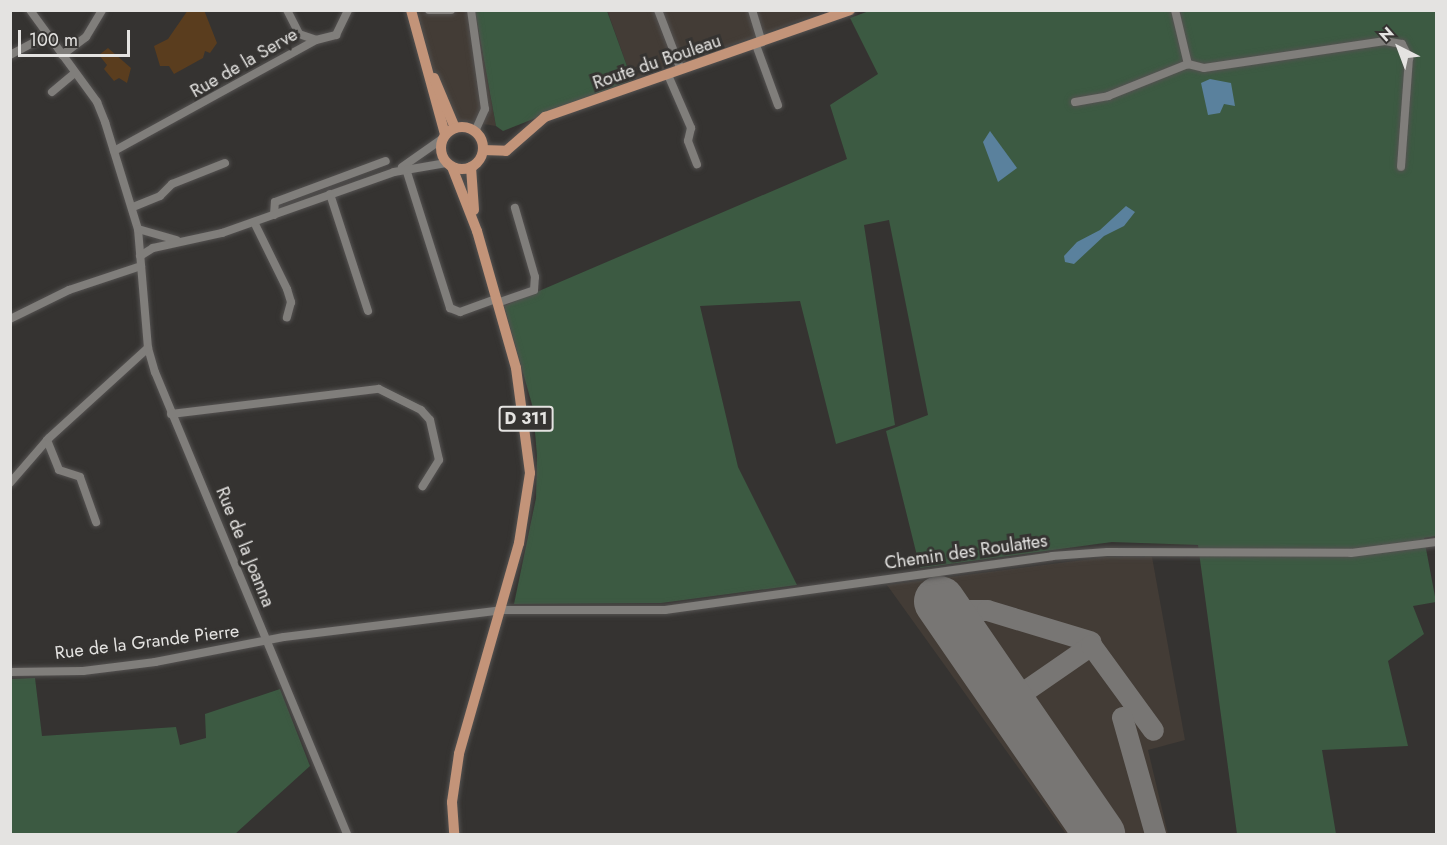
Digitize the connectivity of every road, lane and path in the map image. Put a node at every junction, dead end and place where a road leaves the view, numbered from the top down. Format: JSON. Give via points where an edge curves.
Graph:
{"nodes":[{"id":1,"x":30,"y":10,"type":"edge"},
{"id":2,"x":102,"y":10,"type":"edge"},
{"id":3,"x":287,"y":10,"type":"edge"},
{"id":4,"x":348,"y":10,"type":"edge"},
{"id":5,"x":411,"y":10,"type":"edge"},
{"id":6,"x":429,"y":10,"type":"edge"},
{"id":7,"x":451,"y":10,"type":"edge"},
{"id":8,"x":471,"y":10,"type":"edge"},
{"id":9,"x":658,"y":10,"type":"edge"},
{"id":10,"x":752,"y":10,"type":"edge"},
{"id":11,"x":850,"y":10,"type":"edge"},
{"id":12,"x":1175,"y":10,"type":"edge"},
{"id":13,"x":45,"y":36,"type":"junction"},
{"id":14,"x":315,"y":40,"type":"junction"},
{"id":15,"x":759,"y":44,"type":"junction"},
{"id":16,"x":10,"y":55,"type":"edge"},
{"id":17,"x":62,"y":55,"type":"junction"},
{"id":18,"x":1188,"y":64,"type":"junction"},
{"id":19,"x":428,"y":68,"type":"junction"},
{"id":20,"x":681,"y":70,"type":"junction"},
{"id":21,"x":75,"y":73,"type":"junction"},
{"id":22,"x":669,"y":75,"type":"junction"},
{"id":23,"x":52,"y":92,"type":"dead end"},
{"id":24,"x":1075,"y":102,"type":"dead end"},
{"id":25,"x":778,"y":105,"type":"dead end"},
{"id":26,"x":455,"y":128,"type":"junction"},
{"id":27,"x":475,"y":131,"type":"junction"},
{"id":28,"x":444,"y":137,"type":"junction"},
{"id":29,"x":483,"y":150,"type":"junction"},
{"id":30,"x":114,"y":151,"type":"junction"},
{"id":31,"x":386,"y":161,"type":"dead end"},
{"id":32,"x":225,"y":163,"type":"dead end"},
{"id":33,"x":698,"y":164,"type":"dead end"},
{"id":34,"x":449,"y":165,"type":"junction"},
{"id":35,"x":471,"y":167,"type":"junction"},
{"id":36,"x":1401,"y":167,"type":"dead end"},
{"id":37,"x":406,"y":169,"type":"junction"},
{"id":38,"x":394,"y":172,"type":"junction"},
{"id":39,"x":330,"y":194,"type":"junction"},
{"id":40,"x":133,"y":207,"type":"junction"},
{"id":41,"x":515,"y":208,"type":"dead end"},
{"id":42,"x":273,"y":214,"type":"junction"},
{"id":43,"x":254,"y":222,"type":"junction"},
{"id":44,"x":138,"y":229,"type":"junction"},
{"id":45,"x":477,"y":231,"type":"junction"},
{"id":46,"x":139,"y":238,"type":"junction"},
{"id":47,"x":179,"y":241,"type":"junction"},
{"id":48,"x":161,"y":245,"type":"junction"},
{"id":49,"x":140,"y":261,"type":"junction"},
{"id":50,"x":497,"y":301,"type":"junction"},
{"id":51,"x":368,"y":311,"type":"dead end"},
{"id":52,"x":287,"y":317,"type":"dead end"},
{"id":53,"x":10,"y":319,"type":"edge"},
{"id":54,"x":148,"y":348,"type":"junction"},
{"id":55,"x":171,"y":414,"type":"junction"},
{"id":56,"x":47,"y":440,"type":"junction"},
{"id":57,"x":10,"y":483,"type":"edge"},
{"id":58,"x":423,"y":486,"type":"dead end"},
{"id":59,"x":96,"y":522,"type":"dead end"},
{"id":60,"x":1437,"y":542,"type":"edge"},
{"id":61,"x":501,"y":611,"type":"junction"},
{"id":62,"x":266,"y":642,"type":"junction"},
{"id":63,"x":10,"y":672,"type":"edge"},
{"id":64,"x":347,"y":834,"type":"edge"},
{"id":65,"x":454,"y":834,"type":"edge"}],
"edges":[{"from":1,"to":13,"type":"street","name":"Rue de la Joanna"},
{"from":2,"to":17,"type":"street","via":[[86,37]]},
{"from":3,"to":14,"type":"street","name":"Rue de la Serve","via":[[298,34]]},
{"from":4,"to":14,"type":"street","name":"Rue de la Serve","via":[[336,35]]},
{"from":5,"to":19,"type":"main road"},
{"from":6,"to":7,"type":"street"},
{"from":8,"to":27,"type":"street","via":[[485,109]]},
{"from":9,"to":20,"type":"street"},
{"from":10,"to":15,"type":"street"},
{"from":11,"to":15,"type":"main road","name":"Route du Bouleau"},
{"from":12,"to":18,"type":"street"},
{"from":13,"to":16,"type":"street"},
{"from":13,"to":17,"type":"street","name":"Rue de la Joanna"},
{"from":14,"to":30,"type":"street","name":"Rue de la Serve"},
{"from":15,"to":20,"type":"main road","name":"Route du Bouleau"},
{"from":15,"to":25,"type":"street"},
{"from":17,"to":21,"type":"street","name":"Rue de la Joanna"},
{"from":18,"to":24,"type":"street","via":[[1108,96]]},
{"from":18,"to":36,"type":"street","via":[[1204,68],[1386,41],[1402,44],[1409,58]]},
{"from":19,"to":26,"type":"main road"},
{"from":19,"to":28,"type":"main road"},
{"from":20,"to":22,"type":"main road","name":"Route du Bouleau"},
{"from":21,"to":23,"type":"street"},
{"from":21,"to":30,"type":"street","name":"Rue de la Joanna","via":[[97,102]]},
{"from":22,"to":29,"type":"main road","name":"Route du Bouleau","via":[[545,117],[506,151]]},
{"from":22,"to":33,"type":"street","via":[[691,128],[688,141]]},
{"from":26,"to":27,"type":"main road"},
{"from":26,"to":28,"type":"main road"},
{"from":27,"to":29,"type":"main road"},
{"from":28,"to":34,"type":"main road","via":[[441,152]]},
{"from":28,"to":38,"type":"street"},
{"from":29,"to":35,"type":"main road"},
{"from":30,"to":40,"type":"street","name":"Rue de la Joanna"},
{"from":31,"to":42,"type":"street","via":[[275,202]]},
{"from":32,"to":40,"type":"street","via":[[172,184],[160,196]]},
{"from":34,"to":35,"type":"main road"},
{"from":34,"to":37,"type":"street"},
{"from":34,"to":45,"type":"main road","number":"D 311"},
{"from":35,"to":45,"type":"main road","number":"D 311"},
{"from":37,"to":38,"type":"street"},
{"from":37,"to":50,"type":"street","via":[[450,308],[460,312]]},
{"from":38,"to":39,"type":"street"},
{"from":39,"to":42,"type":"street"},
{"from":39,"to":51,"type":"street"},
{"from":40,"to":44,"type":"street","name":"Rue de la Joanna"},
{"from":41,"to":50,"type":"street","via":[[535,277],[534,290]]},
{"from":42,"to":43,"type":"street"},
{"from":43,"to":47,"type":"street"},
{"from":43,"to":52,"type":"street","via":[[287,289],[291,302]]},
{"from":44,"to":46,"type":"street","name":"Rue de la Joanna"},
{"from":44,"to":47,"type":"street"},
{"from":45,"to":50,"type":"main road","number":"D 311"},
{"from":46,"to":48,"type":"street"},
{"from":46,"to":49,"type":"street","name":"Rue de la Joanna"},
{"from":47,"to":48,"type":"street"},
{"from":48,"to":49,"type":"street"},
{"from":49,"to":53,"type":"street"},
{"from":49,"to":54,"type":"street","name":"Rue de la Joanna"},
{"from":50,"to":61,"type":"main road","number":"D 311","via":[[523,405],[530,473],[519,543]]},
{"from":54,"to":55,"type":"street","name":"Rue de la Joanna"},
{"from":54,"to":56,"type":"street"},
{"from":55,"to":58,"type":"street","via":[[379,389],[427,414],[439,460]]},
{"from":55,"to":62,"type":"street","name":"Rue de la Joanna"},
{"from":56,"to":57,"type":"street"},
{"from":56,"to":59,"type":"street","via":[[59,470],[80,477]]},
{"from":60,"to":61,"type":"street","name":"Chemin des Roulattes","via":[[1351,553],[1107,552],[666,610]]},
{"from":61,"to":62,"type":"street","name":"Rue de la Grande Pierre"},
{"from":61,"to":65,"type":"main road","number":"D 311","via":[[459,754],[452,802]]},
{"from":62,"to":63,"type":"street","name":"Rue de la Grande Pierre","via":[[83,671]]},
{"from":62,"to":64,"type":"street","name":"Rue de la Joanna"}]}
